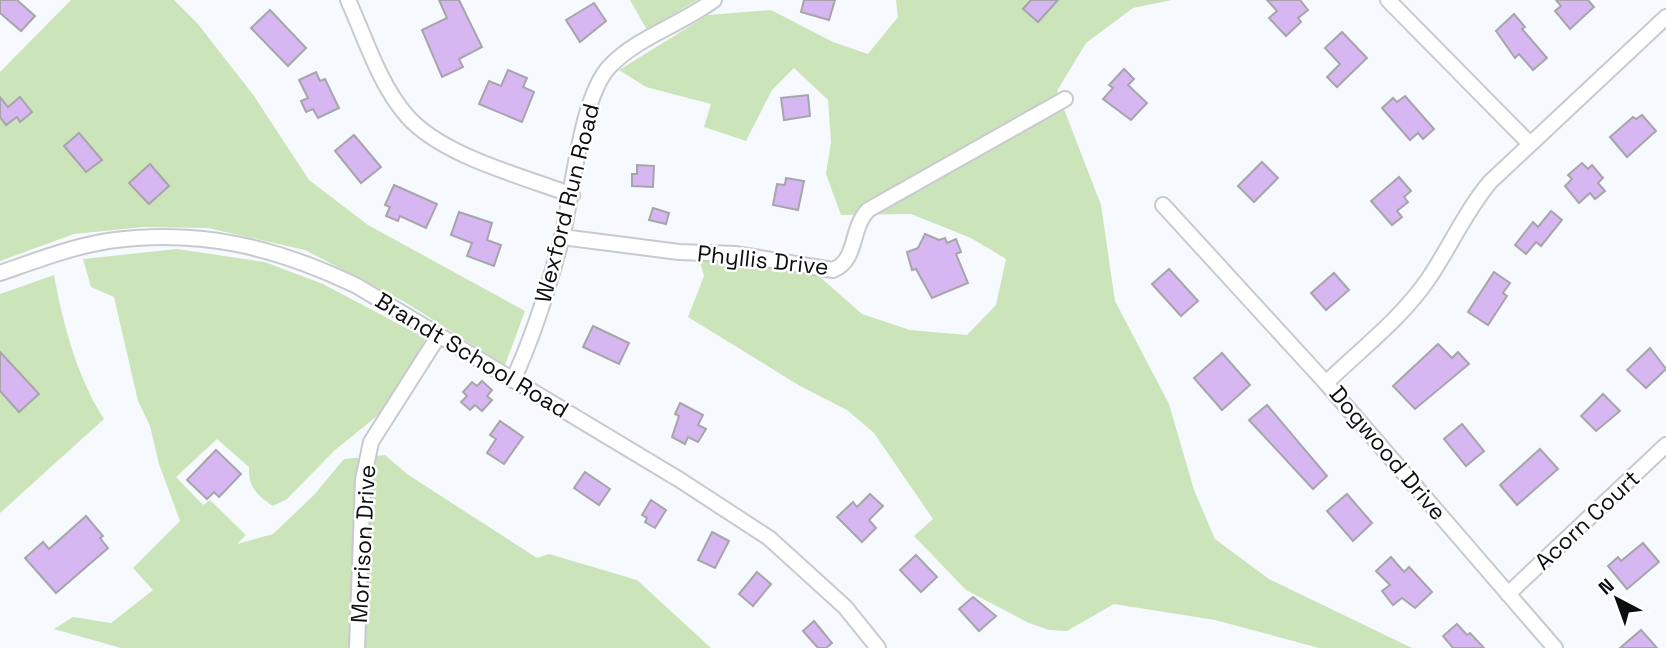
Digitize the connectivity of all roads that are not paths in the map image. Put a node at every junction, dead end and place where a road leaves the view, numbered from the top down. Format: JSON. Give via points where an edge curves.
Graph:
{"nodes":[{"id":1,"x":348,"y":0,"type":"edge"},
{"id":2,"x":714,"y":0,"type":"edge"},
{"id":3,"x":1388,"y":0,"type":"edge"},
{"id":4,"x":1666,"y":17,"type":"edge"},
{"id":5,"x":1065,"y":99,"type":"dead end"},
{"id":6,"x":1529,"y":143,"type":"junction"},
{"id":7,"x":572,"y":195,"type":"junction"},
{"id":8,"x":1163,"y":205,"type":"dead end"},
{"id":9,"x":562,"y":236,"type":"junction"},
{"id":10,"x":0,"y":273,"type":"edge"},
{"id":11,"x":439,"y":335,"type":"junction"},
{"id":12,"x":513,"y":380,"type":"junction"},
{"id":13,"x":1326,"y":383,"type":"junction"},
{"id":14,"x":1666,"y":445,"type":"edge"},
{"id":15,"x":1508,"y":594,"type":"junction"},
{"id":16,"x":357,"y":648,"type":"edge"},
{"id":17,"x":878,"y":648,"type":"edge"},
{"id":18,"x":1555,"y":648,"type":"edge"}],
"edges":[{"from":1,"to":7,"type":"street","via":[[391,91],[417,125],[468,154]]},
{"from":2,"to":7,"type":"street","name":"Wexford Run Road","via":[[608,68],[588,112]]},
{"from":3,"to":6,"type":"street"},
{"from":4,"to":6,"type":"street","name":"Dogwood Drive"},
{"from":5,"to":9,"type":"street","name":"Phyllis Drive","via":[[868,210],[856,225],[844,266],[833,270],[735,254],[679,252]]},
{"from":6,"to":13,"type":"street","name":"Dogwood Drive","via":[[1475,200],[1428,280]]},
{"from":7,"to":9,"type":"street","name":"Wexford Run Road"},
{"from":8,"to":13,"type":"street"},
{"from":9,"to":12,"type":"street","name":"Wexford Run Road","via":[[534,330]]},
{"from":10,"to":11,"type":"street","name":"Brandt School Road","via":[[107,241],[191,238],[232,242],[321,269]]},
{"from":11,"to":12,"type":"street","name":"Brandt School Road"},
{"from":11,"to":16,"type":"street","name":"Morrison Drive","via":[[371,442],[363,480]]},
{"from":12,"to":17,"type":"street","name":"Brandt School Road","via":[[769,538],[845,607]]},
{"from":13,"to":15,"type":"street","name":"Dogwood Drive"},
{"from":14,"to":15,"type":"street","name":"Acorn Court"},
{"from":15,"to":18,"type":"street","name":"Dogwood Drive"}]}
